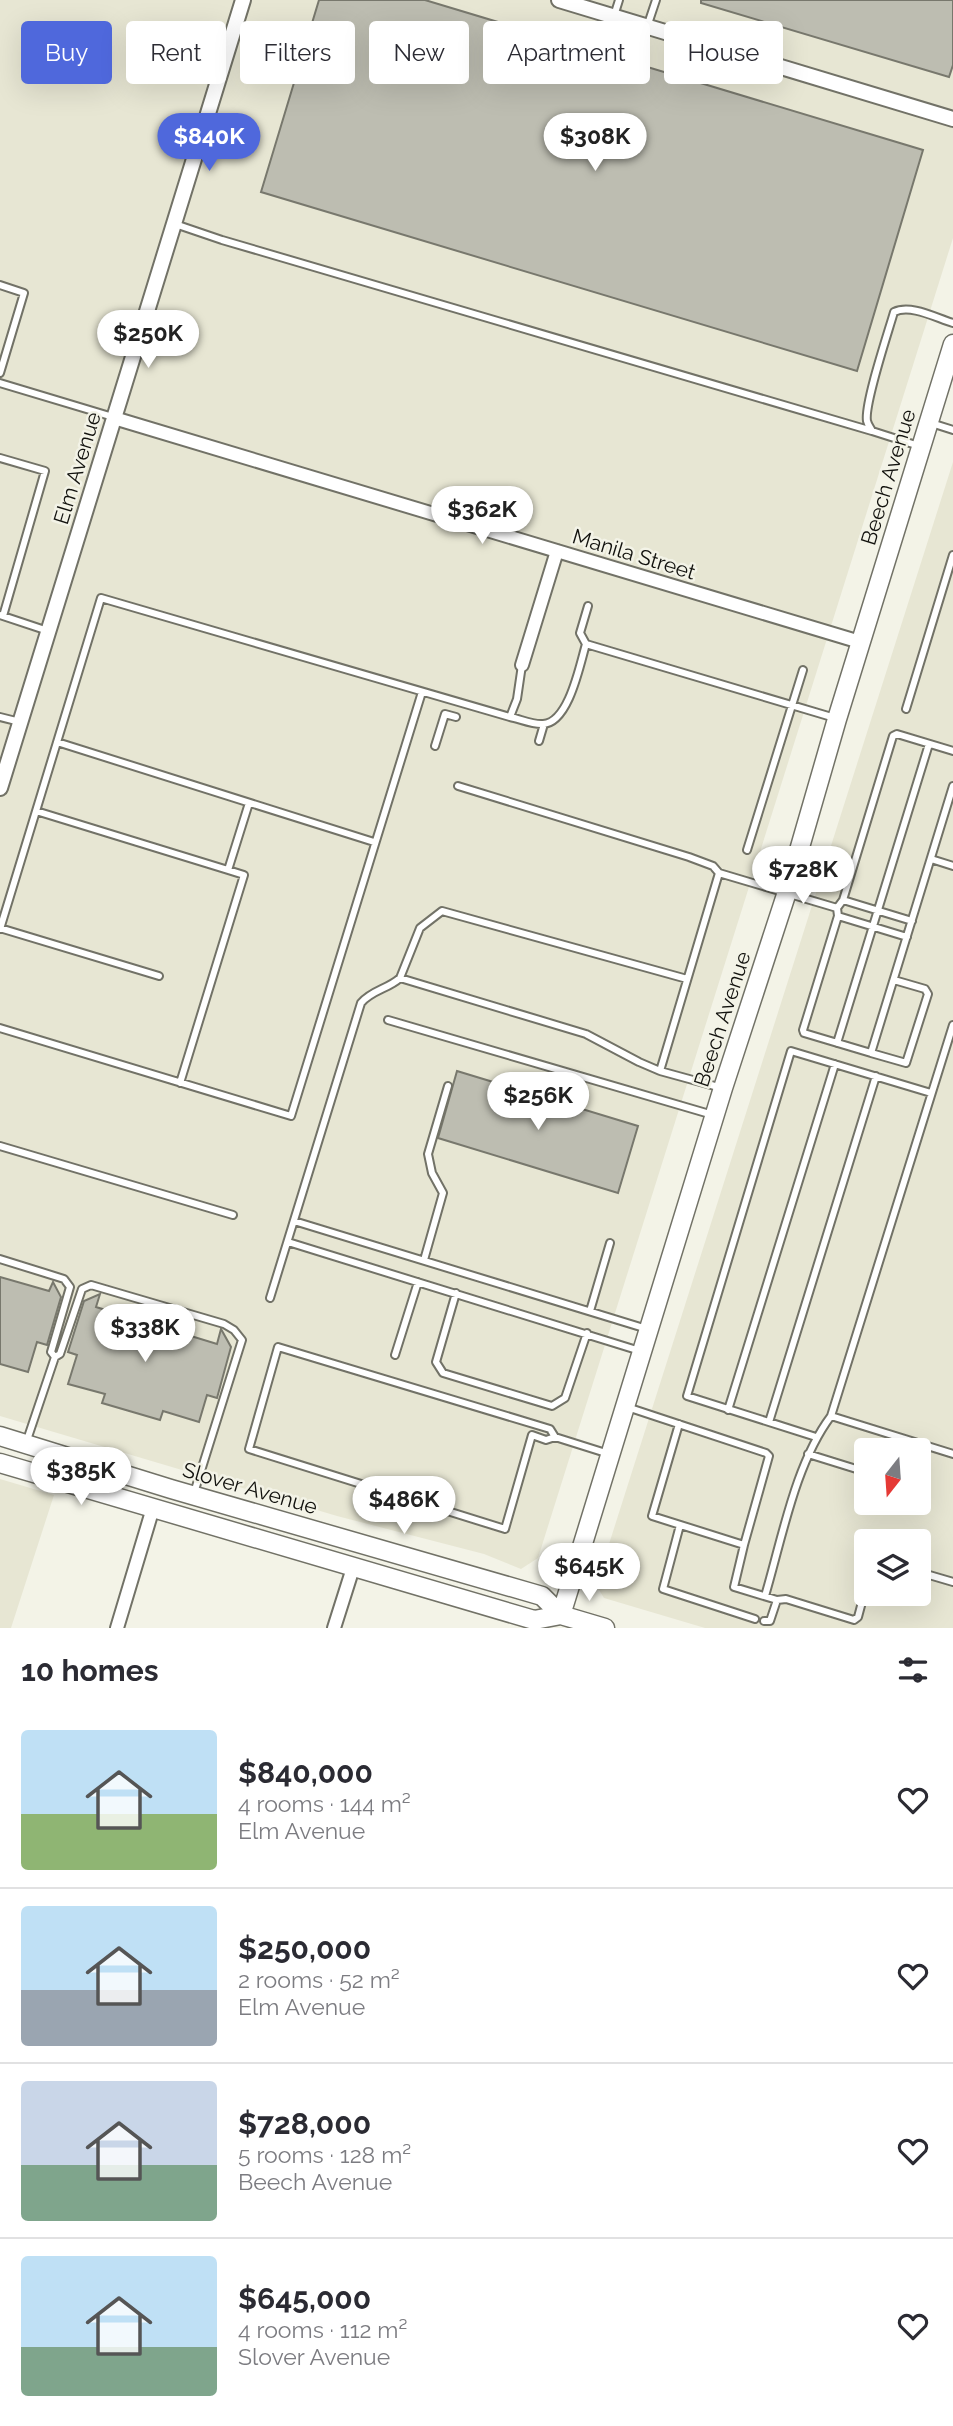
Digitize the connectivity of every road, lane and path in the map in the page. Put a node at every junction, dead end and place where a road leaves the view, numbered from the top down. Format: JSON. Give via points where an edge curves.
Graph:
{"nodes":[{"id":1,"x":243,"y":0,"type":"edge"},
{"id":2,"x":559,"y":0,"type":"edge"},
{"id":3,"x":619,"y":0,"type":"edge"},
{"id":4,"x":656,"y":0,"type":"edge"},
{"id":5,"x":614,"y":16,"type":"junction"},
{"id":6,"x":629,"y":21,"type":"edge"},
{"id":7,"x":649,"y":21,"type":"edge"},
{"id":8,"x":650,"y":28,"type":"edge"},
{"id":9,"x":953,"y":119,"type":"edge"},
{"id":10,"x":175,"y":223,"type":"junction"},
{"id":11,"x":0,"y":285,"type":"edge"},
{"id":12,"x":953,"y":323,"type":"edge"},
{"id":13,"x":953,"y":344,"type":"edge"},
{"id":14,"x":0,"y":373,"type":"edge"},
{"id":15,"x":0,"y":383,"type":"edge"},
{"id":16,"x":114,"y":418,"type":"junction"},
{"id":17,"x":929,"y":422,"type":"junction"},
{"id":18,"x":953,"y":430,"type":"edge"},
{"id":19,"x":872,"y":431,"type":"junction"},
{"id":20,"x":921,"y":446,"type":"junction"},
{"id":21,"x":0,"y":458,"type":"edge"},
{"id":22,"x":557,"y":551,"type":"junction"},
{"id":23,"x":953,"y":556,"type":"edge"},
{"id":24,"x":588,"y":606,"type":"dead end"},
{"id":25,"x":1,"y":616,"type":"edge"},
{"id":26,"x":48,"y":631,"type":"junction"},
{"id":27,"x":860,"y":642,"type":"junction"},
{"id":28,"x":586,"y":644,"type":"junction"},
{"id":29,"x":522,"y":665,"type":"joint"},
{"id":30,"x":803,"y":670,"type":"dead end"},
{"id":31,"x":422,"y":692,"type":"junction"},
{"id":32,"x":792,"y":704,"type":"junction"},
{"id":33,"x":906,"y":709,"type":"dead end"},
{"id":34,"x":0,"y":717,"type":"edge"},
{"id":35,"x":456,"y":717,"type":"dead end"},
{"id":36,"x":510,"y":718,"type":"junction"},
{"id":37,"x":837,"y":719,"type":"junction"},
{"id":38,"x":20,"y":723,"type":"junction"},
{"id":39,"x":544,"y":724,"type":"junction"},
{"id":40,"x":539,"y":741,"type":"dead end"},
{"id":41,"x":57,"y":742,"type":"junction"},
{"id":42,"x":929,"y":744,"type":"junction"},
{"id":43,"x":435,"y":746,"type":"dead end"},
{"id":44,"x":953,"y":751,"type":"edge"},
{"id":45,"x":457,"y":786,"type":"dead end"},
{"id":46,"x":953,"y":786,"type":"edge"},
{"id":47,"x":0,"y":788,"type":"edge"},
{"id":48,"x":249,"y":803,"type":"junction"},
{"id":49,"x":36,"y":811,"type":"junction"},
{"id":50,"x":374,"y":842,"type":"junction"},
{"id":51,"x":747,"y":850,"type":"dead end"},
{"id":52,"x":931,"y":859,"type":"junction"},
{"id":53,"x":953,"y":866,"type":"edge"},
{"id":54,"x":228,"y":870,"type":"junction"},
{"id":55,"x":719,"y":873,"type":"junction"},
{"id":56,"x":787,"y":892,"type":"junction"},
{"id":57,"x":843,"y":900,"type":"junction"},
{"id":58,"x":837,"y":908,"type":"junction"},
{"id":59,"x":878,"y":911,"type":"junction"},
{"id":60,"x":838,"y":916,"type":"junction"},
{"id":61,"x":912,"y":921,"type":"junction"},
{"id":62,"x":873,"y":927,"type":"junction"},
{"id":63,"x":0,"y":928,"type":"edge"},
{"id":64,"x":907,"y":937,"type":"junction"},
{"id":65,"x":159,"y":976,"type":"dead end"},
{"id":66,"x":400,"y":978,"type":"junction"},
{"id":67,"x":687,"y":979,"type":"junction"},
{"id":68,"x":894,"y":980,"type":"junction"},
{"id":69,"x":388,"y":1020,"type":"dead end"},
{"id":70,"x":953,"y":1025,"type":"edge"},
{"id":71,"x":0,"y":1028,"type":"edge"},
{"id":72,"x":837,"y":1043,"type":"junction"},
{"id":73,"x":871,"y":1053,"type":"junction"},
{"id":74,"x":835,"y":1064,"type":"junction"},
{"id":75,"x":660,"y":1071,"type":"junction"},
{"id":76,"x":876,"y":1076,"type":"junction"},
{"id":77,"x":180,"y":1083,"type":"junction"},
{"id":78,"x":448,"y":1086,"type":"dead end"},
{"id":79,"x":723,"y":1088,"type":"junction"},
{"id":80,"x":930,"y":1093,"type":"junction"},
{"id":81,"x":715,"y":1115,"type":"junction"},
{"id":82,"x":0,"y":1146,"type":"edge"},
{"id":83,"x":233,"y":1215,"type":"dead end"},
{"id":84,"x":294,"y":1221,"type":"junction"},
{"id":85,"x":288,"y":1242,"type":"junction"},
{"id":86,"x":610,"y":1243,"type":"dead end"},
{"id":87,"x":0,"y":1259,"type":"edge"},
{"id":88,"x":424,"y":1260,"type":"junction"},
{"id":89,"x":418,"y":1282,"type":"junction"},
{"id":90,"x":456,"y":1293,"type":"junction"},
{"id":91,"x":270,"y":1298,"type":"dead end"},
{"id":92,"x":590,"y":1311,"type":"junction"},
{"id":93,"x":649,"y":1329,"type":"junction"},
{"id":94,"x":587,"y":1333,"type":"junction"},
{"id":95,"x":642,"y":1351,"type":"junction"},
{"id":96,"x":396,"y":1355,"type":"dead end"},
{"id":97,"x":55,"y":1357,"type":"junction"},
{"id":98,"x":625,"y":1406,"type":"junction"},
{"id":99,"x":728,"y":1410,"type":"junction"},
{"id":100,"x":831,"y":1416,"type":"junction"},
{"id":101,"x":769,"y":1422,"type":"junction"},
{"id":102,"x":679,"y":1424,"type":"junction"},
{"id":103,"x":0,"y":1436,"type":"edge"},
{"id":104,"x":555,"y":1437,"type":"junction"},
{"id":105,"x":816,"y":1437,"type":"junction"},
{"id":106,"x":26,"y":1443,"type":"junction"},
{"id":107,"x":611,"y":1454,"type":"junction"},
{"id":108,"x":808,"y":1454,"type":"junction"},
{"id":109,"x":953,"y":1454,"type":"edge"},
{"id":110,"x":0,"y":1463,"type":"edge"},
{"id":111,"x":854,"y":1468,"type":"edge"},
{"id":112,"x":194,"y":1495,"type":"junction"},
{"id":113,"x":153,"y":1508,"type":"junction"},
{"id":114,"x":680,"y":1525,"type":"junction"},
{"id":115,"x":744,"y":1545,"type":"junction"},
{"id":116,"x":353,"y":1568,"type":"junction"},
{"id":117,"x":931,"y":1576,"type":"edge"},
{"id":118,"x":953,"y":1582,"type":"edge"},
{"id":119,"x":765,"y":1597,"type":"junction"},
{"id":120,"x":777,"y":1600,"type":"junction"},
{"id":121,"x":861,"y":1606,"type":"edge"},
{"id":122,"x":755,"y":1619,"type":"dead end"},
{"id":123,"x":559,"y":1622,"type":"edge"},
{"id":124,"x":764,"y":1622,"type":"dead end"},
{"id":125,"x":117,"y":1628,"type":"edge"},
{"id":126,"x":334,"y":1628,"type":"edge"},
{"id":127,"x":605,"y":1628,"type":"edge"}],
"edges":[{"from":1,"to":10,"type":"street","name":"Elm Avenue"},
{"from":2,"to":5,"type":"street"},
{"from":3,"to":5,"type":"lane"},
{"from":4,"to":7,"type":"lane"},
{"from":5,"to":6,"type":"street"},
{"from":8,"to":9,"type":"street"},
{"from":10,"to":16,"type":"street","name":"Elm Avenue"},
{"from":10,"to":19,"type":"lane"},
{"from":11,"to":14,"type":"lane","via":[[24,293]]},
{"from":12,"to":19,"type":"lane","via":[[911,310],[894,312],[867,412]]},
{"from":13,"to":17,"type":"main road","name":"Beech Avenue"},
{"from":15,"to":16,"type":"lane"},
{"from":16,"to":22,"type":"street","name":"Manila Street"},
{"from":16,"to":26,"type":"street","name":"Elm Avenue"},
{"from":17,"to":18,"type":"lane"},
{"from":17,"to":20,"type":"main road","name":"Beech Avenue"},
{"from":19,"to":20,"type":"lane"},
{"from":20,"to":27,"type":"main road","name":"Beech Avenue"},
{"from":21,"to":25,"type":"lane","via":[[46,471]]},
{"from":22,"to":27,"type":"street","name":"Manila Street"},
{"from":22,"to":29,"type":"street"},
{"from":23,"to":33,"type":"lane"},
{"from":24,"to":28,"type":"lane","via":[[580,633]]},
{"from":25,"to":26,"type":"lane"},
{"from":26,"to":38,"type":"street","name":"Elm Avenue"},
{"from":27,"to":37,"type":"main road","name":"Beech Avenue"},
{"from":28,"to":32,"type":"lane"},
{"from":28,"to":39,"type":"lane","via":[[569,702]]},
{"from":29,"to":36,"type":"lane"},
{"from":30,"to":32,"type":"lane"},
{"from":31,"to":36,"type":"lane"},
{"from":31,"to":41,"type":"lane","via":[[102,598]]},
{"from":31,"to":50,"type":"lane"},
{"from":32,"to":37,"type":"lane"},
{"from":32,"to":51,"type":"lane"},
{"from":34,"to":38,"type":"lane"},
{"from":35,"to":43,"type":"lane","via":[[445,714]]},
{"from":36,"to":39,"type":"lane"},
{"from":37,"to":56,"type":"main road","name":"Beech Avenue"},
{"from":38,"to":47,"type":"street","name":"Elm Avenue"},
{"from":39,"to":40,"type":"lane"},
{"from":41,"to":48,"type":"lane"},
{"from":41,"to":49,"type":"lane"},
{"from":42,"to":44,"type":"lane"},
{"from":42,"to":57,"type":"lane","via":[[893,736]]},
{"from":42,"to":59,"type":"lane"},
{"from":45,"to":55,"type":"lane","via":[[689,857]]},
{"from":46,"to":52,"type":"lane"},
{"from":48,"to":50,"type":"lane"},
{"from":48,"to":54,"type":"lane"},
{"from":49,"to":54,"type":"lane"},
{"from":49,"to":63,"type":"lane"},
{"from":50,"to":77,"type":"lane","via":[[291,1116]]},
{"from":52,"to":53,"type":"lane"},
{"from":52,"to":61,"type":"lane"},
{"from":54,"to":77,"type":"lane","via":[[244,875]]},
{"from":55,"to":56,"type":"lane"},
{"from":55,"to":67,"type":"lane"},
{"from":56,"to":58,"type":"lane"},
{"from":56,"to":79,"type":"main road","name":"Beech Avenue"},
{"from":57,"to":58,"type":"lane"},
{"from":57,"to":59,"type":"lane"},
{"from":58,"to":60,"type":"lane"},
{"from":59,"to":61,"type":"lane"},
{"from":59,"to":62,"type":"lane"},
{"from":60,"to":62,"type":"lane"},
{"from":60,"to":72,"type":"lane","via":[[803,1032]]},
{"from":61,"to":64,"type":"lane"},
{"from":62,"to":64,"type":"lane"},
{"from":62,"to":72,"type":"lane"},
{"from":63,"to":65,"type":"lane"},
{"from":64,"to":68,"type":"lane"},
{"from":66,"to":67,"type":"lane","via":[[420,928],[442,911]]},
{"from":66,"to":75,"type":"lane","via":[[586,1034]]},
{"from":66,"to":84,"type":"lane","via":[[361,1003]]},
{"from":67,"to":75,"type":"lane"},
{"from":68,"to":73,"type":"lane"},
{"from":68,"to":73,"type":"lane","via":[[928,991],[921,1016],[906,1063]]},
{"from":69,"to":81,"type":"lane"},
{"from":70,"to":80,"type":"lane"},
{"from":71,"to":77,"type":"lane"},
{"from":72,"to":73,"type":"lane"},
{"from":74,"to":76,"type":"lane"},
{"from":74,"to":99,"type":"lane"},
{"from":74,"to":99,"type":"lane","via":[[791,1051],[687,1396]]},
{"from":75,"to":79,"type":"lane"},
{"from":76,"to":80,"type":"lane"},
{"from":76,"to":101,"type":"lane"},
{"from":78,"to":88,"type":"lane","via":[[428,1154],[443,1193]]},
{"from":79,"to":81,"type":"main road","name":"Beech Avenue"},
{"from":80,"to":100,"type":"lane"},
{"from":81,"to":93,"type":"main road","name":"Beech Avenue"},
{"from":82,"to":83,"type":"lane"},
{"from":84,"to":85,"type":"lane"},
{"from":84,"to":88,"type":"lane"},
{"from":85,"to":89,"type":"lane"},
{"from":85,"to":91,"type":"lane"},
{"from":86,"to":92,"type":"lane"},
{"from":87,"to":97,"type":"lane","via":[[64,1279],[70,1287],[51,1352]]},
{"from":88,"to":92,"type":"lane"},
{"from":89,"to":90,"type":"lane"},
{"from":89,"to":96,"type":"lane"},
{"from":90,"to":94,"type":"lane"},
{"from":90,"to":94,"type":"lane","via":[[436,1362],[443,1373],[552,1406],[565,1398]]},
{"from":92,"to":93,"type":"lane"},
{"from":93,"to":95,"type":"main road","name":"Beech Avenue"},
{"from":94,"to":95,"type":"lane"},
{"from":95,"to":98,"type":"main road","name":"Beech Avenue"},
{"from":97,"to":106,"type":"lane"},
{"from":97,"to":112,"type":"lane","via":[[60,1354],[82,1289],[91,1285],[234,1330],[242,1340]]},
{"from":98,"to":102,"type":"lane"},
{"from":98,"to":107,"type":"main road","name":"Beech Avenue"},
{"from":99,"to":101,"type":"lane"},
{"from":100,"to":105,"type":"lane"},
{"from":100,"to":109,"type":"lane"},
{"from":101,"to":105,"type":"lane"},
{"from":102,"to":114,"type":"lane","via":[[652,1513]]},
{"from":102,"to":115,"type":"lane","via":[[769,1456]]},
{"from":103,"to":106,"type":"main road","name":"Slover Avenue"},
{"from":104,"to":104,"type":"lane","via":[[550,1429],[278,1347],[249,1449],[505,1529],[531,1435],[546,1440]]},
{"from":104,"to":107,"type":"lane"},
{"from":105,"to":108,"type":"lane"},
{"from":106,"to":112,"type":"main road","name":"Slover Avenue"},
{"from":107,"to":123,"type":"main road","name":"Beech Avenue"},
{"from":108,"to":111,"type":"lane"},
{"from":108,"to":119,"type":"lane"},
{"from":110,"to":113,"type":"main road","name":"Slover Avenue"},
{"from":112,"to":123,"type":"main road","name":"Slover Avenue","via":[[542,1596]]},
{"from":113,"to":116,"type":"main road","name":"Slover Avenue"},
{"from":113,"to":125,"type":"street"},
{"from":114,"to":115,"type":"lane"},
{"from":114,"to":122,"type":"lane","via":[[663,1589]]},
{"from":115,"to":119,"type":"lane","via":[[733,1585]]},
{"from":116,"to":123,"type":"main road","name":"Slover Avenue","via":[[534,1620]]},
{"from":116,"to":126,"type":"street"},
{"from":117,"to":118,"type":"lane"},
{"from":119,"to":120,"type":"lane"},
{"from":120,"to":121,"type":"lane","via":[[854,1620]]},
{"from":120,"to":124,"type":"lane","via":[[770,1621]]},
{"from":123,"to":127,"type":"main road","name":"Slover Avenue"}]}
